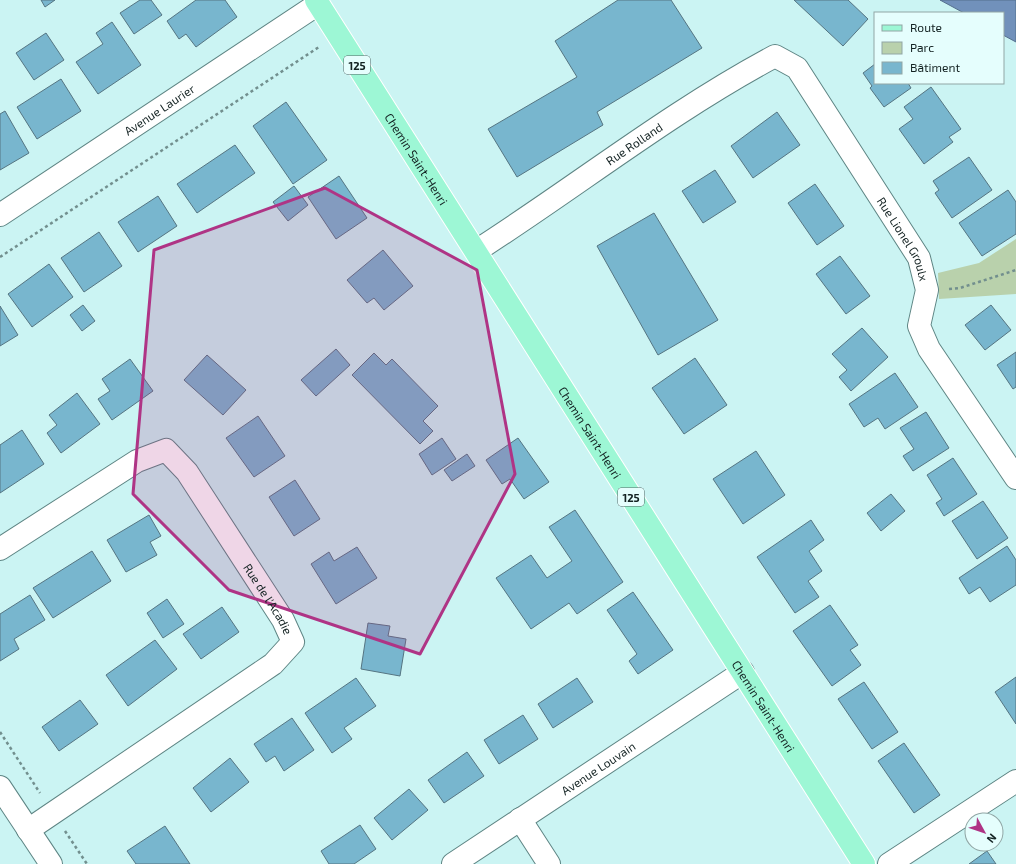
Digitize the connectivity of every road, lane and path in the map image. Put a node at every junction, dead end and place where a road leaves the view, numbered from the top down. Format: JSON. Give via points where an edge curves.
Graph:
{"nodes":[{"id":1,"x":317,"y":2,"type":"edge"},
{"id":2,"x":323,"y":45,"type":"dead end"},
{"id":3,"x":797,"y":68,"type":"joint"},
{"id":4,"x":0,"y":215,"type":"edge"},
{"id":5,"x":476,"y":251,"type":"junction"},
{"id":6,"x":0,"y":257,"type":"edge"},
{"id":7,"x":1016,"y":270,"type":"edge"},
{"id":8,"x":927,"y":290,"type":"junction"},
{"id":9,"x":1016,"y":478,"type":"edge"},
{"id":10,"x":0,"y":549,"type":"edge"},
{"id":11,"x":743,"y":672,"type":"junction"},
{"id":12,"x":0,"y":732,"type":"edge"},
{"id":13,"x":1016,"y":782,"type":"edge"},
{"id":14,"x":0,"y":787,"type":"edge"},
{"id":15,"x":41,"y":794,"type":"dead end"},
{"id":16,"x":520,"y":819,"type":"junction"},
{"id":17,"x":28,"y":830,"type":"junction"},
{"id":18,"x":66,"y":832,"type":"dead end"},
{"id":19,"x":51,"y":864,"type":"edge"},
{"id":20,"x":87,"y":864,"type":"edge"},
{"id":21,"x":452,"y":864,"type":"edge"},
{"id":22,"x":549,"y":864,"type":"edge"},
{"id":23,"x":864,"y":864,"type":"edge"},
{"id":24,"x":889,"y":864,"type":"edge"}],
"edges":[{"from":1,"to":4,"type":"street","name":"Avenue Laurier"},
{"from":1,"to":5,"type":"main road","name":"Chemin Saint-Henri","number":"125"},
{"from":2,"to":6,"type":"path"},
{"from":3,"to":5,"type":"street","name":"Rue Rolland","via":[[775,56],[737,76]]},
{"from":3,"to":8,"type":"street","name":"Rue Lionel Groulx","via":[[919,258]]},
{"from":5,"to":11,"type":"main road","name":"Chemin Saint-Henri","number":"125"},
{"from":7,"to":8,"type":"path","via":[[960,288]]},
{"from":8,"to":9,"type":"street","name":"Rue Lionel Groulx","via":[[919,326],[930,349]]},
{"from":10,"to":17,"type":"street","name":"Rue de l'Acadie","via":[[137,460],[166,450],[187,472],[283,620],[293,642],[272,664]]},
{"from":11,"to":16,"type":"street","name":"Avenue Louvain"},
{"from":11,"to":23,"type":"main road","name":"Chemin Saint-Henri","number":"125"},
{"from":12,"to":15,"type":"path"},
{"from":13,"to":24,"type":"street"},
{"from":14,"to":17,"type":"street"},
{"from":16,"to":21,"type":"street","name":"Avenue Louvain"},
{"from":16,"to":22,"type":"street"},
{"from":17,"to":19,"type":"street"},
{"from":18,"to":20,"type":"path"}]}
